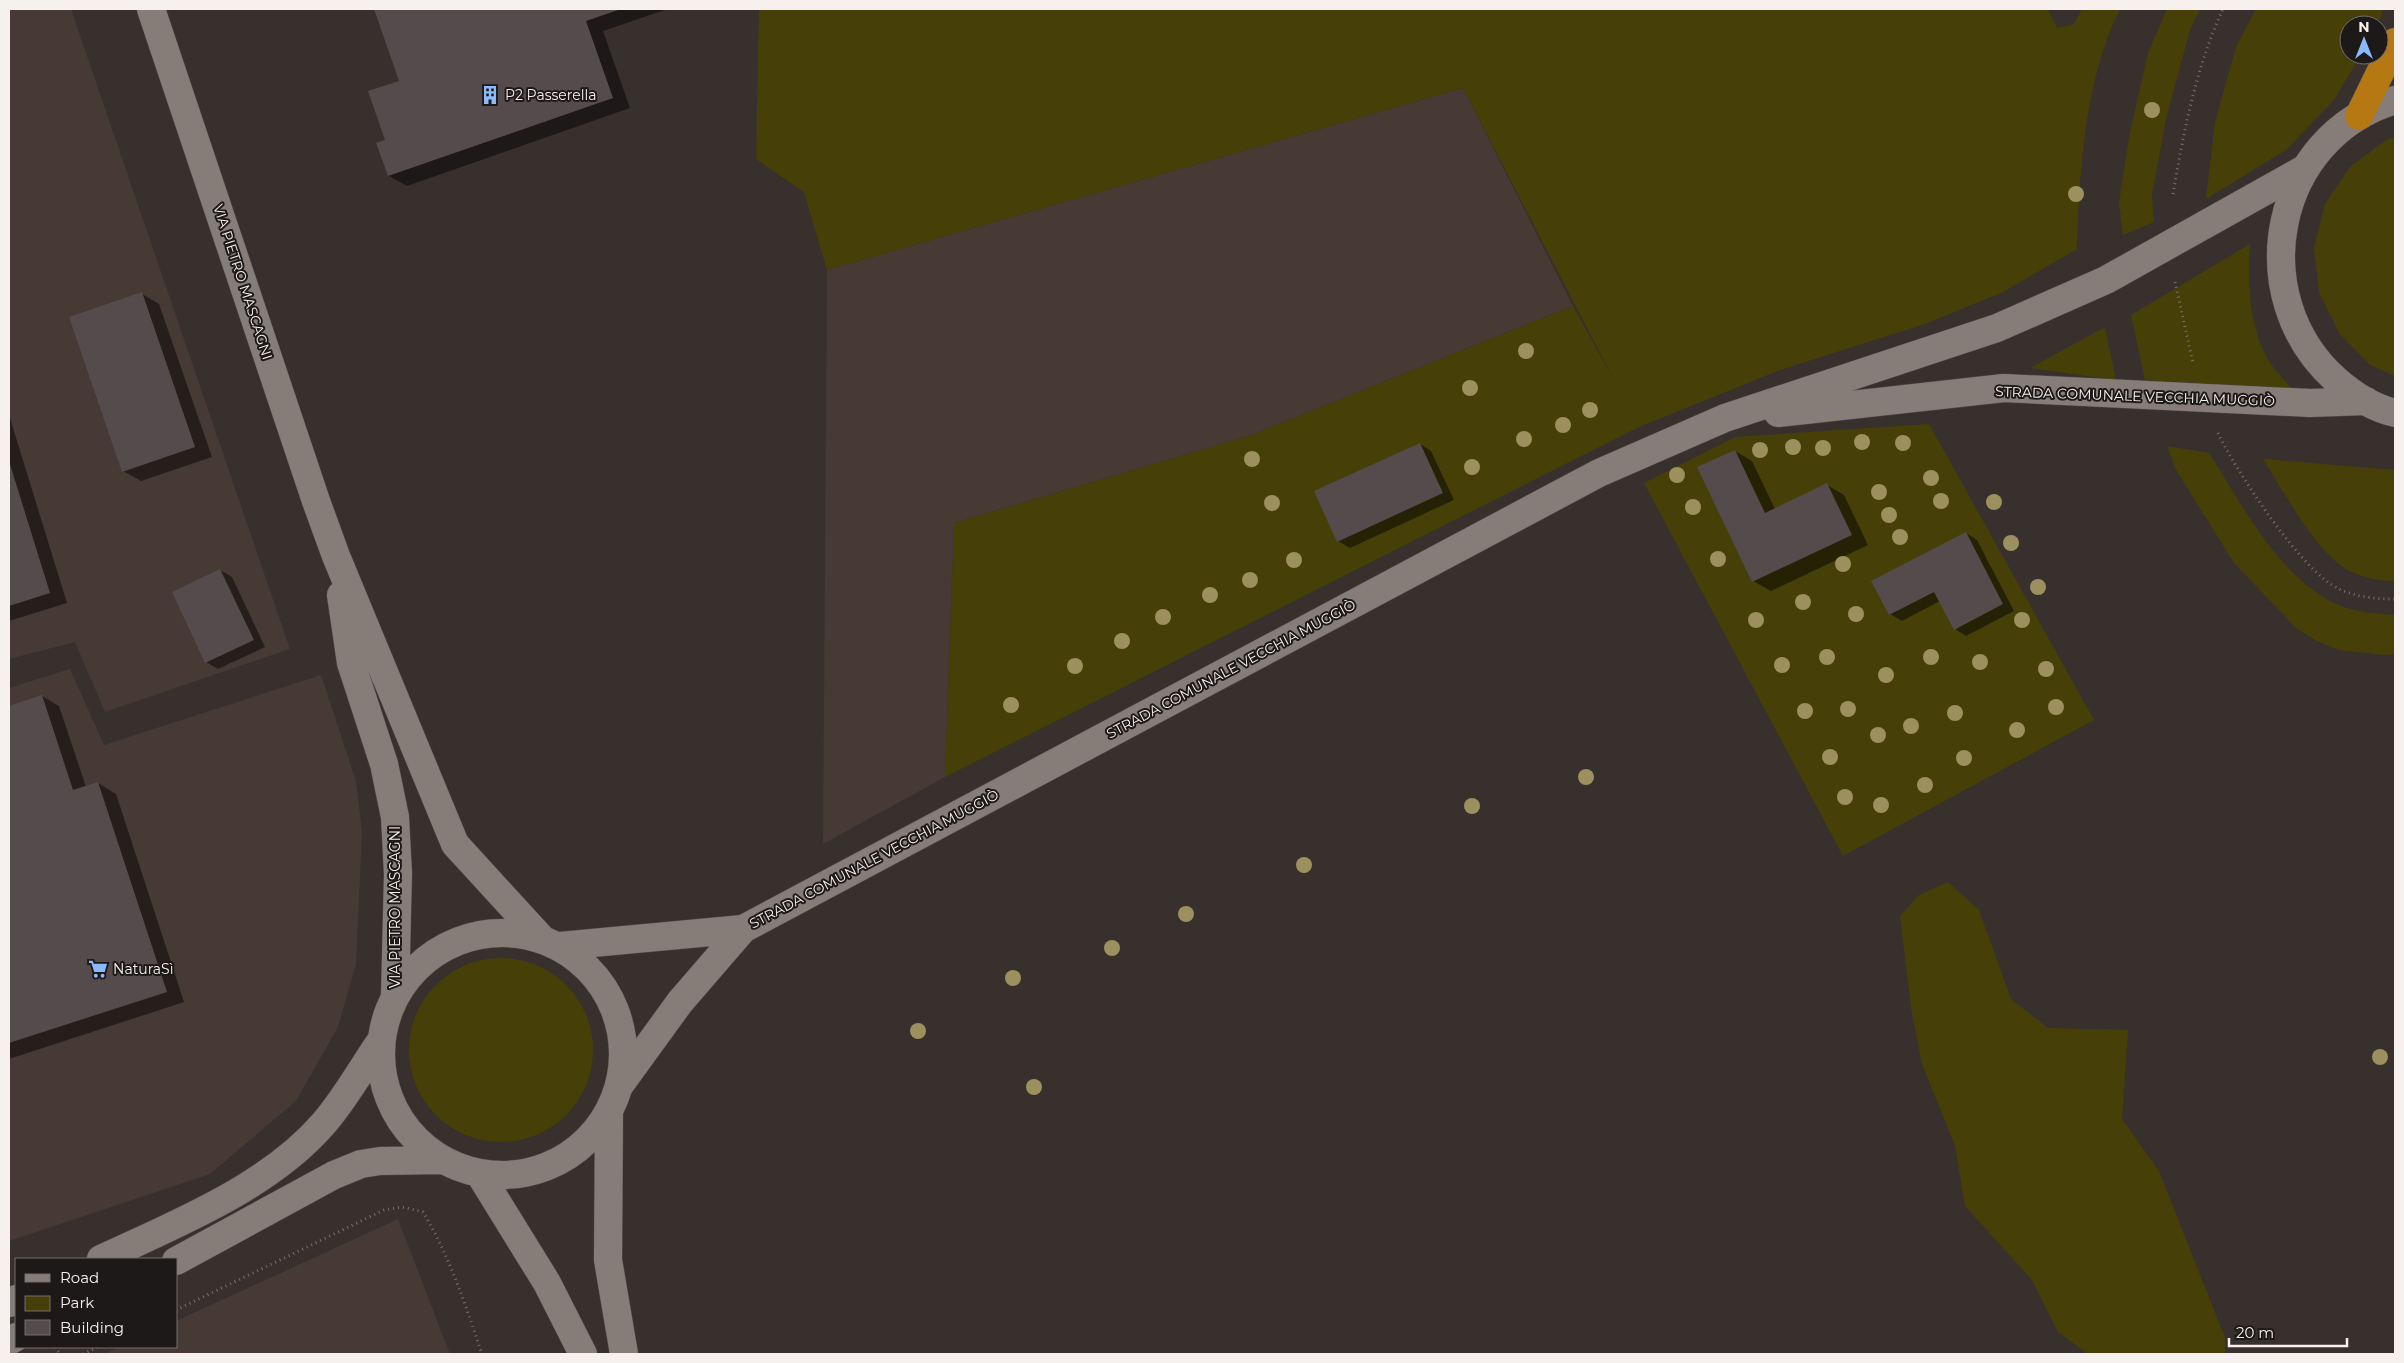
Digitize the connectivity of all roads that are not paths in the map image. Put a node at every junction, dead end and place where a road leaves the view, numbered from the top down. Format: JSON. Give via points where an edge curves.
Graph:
{"nodes":[{"id":1,"x":151,"y":9,"type":"edge"},
{"id":2,"x":2395,"y":42,"type":"edge"},
{"id":3,"x":2395,"y":100,"type":"edge"},
{"id":4,"x":2359,"y":116,"type":"junction"},
{"id":5,"x":2306,"y":168,"type":"junction"},
{"id":6,"x":2366,"y":401,"type":"junction"},
{"id":7,"x":2395,"y":413,"type":"edge"},
{"id":8,"x":1725,"y":418,"type":"junction"},
{"id":9,"x":336,"y":556,"type":"junction"},
{"id":10,"x":743,"y":930,"type":"junction"},
{"id":11,"x":550,"y":942,"type":"junction"},
{"id":12,"x":395,"y":995,"type":"junction"},
{"id":13,"x":380,"y":1042,"type":"junction"},
{"id":14,"x":619,"y":1086,"type":"junction"},
{"id":15,"x":609,"y":1111,"type":"junction"},
{"id":16,"x":443,"y":1160,"type":"junction"},
{"id":17,"x":479,"y":1173,"type":"junction"},
{"id":18,"x":103,"y":1258,"type":"edge"},
{"id":19,"x":178,"y":1260,"type":"edge"},
{"id":20,"x":583,"y":1354,"type":"edge"},
{"id":21,"x":624,"y":1354,"type":"edge"}],
"edges":[{"from":1,"to":9,"type":"main road","name":"VIA PIETRO MASCAGNI"},
{"from":2,"to":4,"type":"highway"},
{"from":3,"to":4,"type":"main road"},
{"from":4,"to":5,"type":"main road","via":[[2321,148]]},
{"from":5,"to":6,"type":"main road","via":[[2286,212],[2281,237],[2280,261],[2288,310],[2316,359],[2346,388]]},
{"from":5,"to":8,"type":"main road","name":"STRADA COMUNALE VECCHIA MUGGIÒ","via":[[2106,280],[1997,328]]},
{"from":6,"to":7,"type":"main road"},
{"from":6,"to":8,"type":"main road","name":"STRADA COMUNALE VECCHIA MUGGIÒ","via":[[2310,402],[2004,388]]},
{"from":8,"to":10,"type":"main road","name":"STRADA COMUNALE VECCHIA MUGGIÒ","via":[[1600,473]]},
{"from":9,"to":11,"type":"main road","name":"VIA PIETRO MASCAGNI","via":[[454,844]]},
{"from":9,"to":12,"type":"main road","name":"VIA PIETRO MASCAGNI","via":[[351,663],[384,764],[395,817],[398,874]]},
{"from":10,"to":11,"type":"main road"},
{"from":10,"to":14,"type":"main road","via":[[680,1002]]},
{"from":11,"to":12,"type":"main road","via":[[484,933],[432,953]]},
{"from":11,"to":14,"type":"main road","name":"VIA PIETRO MASCAGNI","via":[[592,972],[614,1006],[623,1046]]},
{"from":12,"to":13,"type":"main road"},
{"from":13,"to":16,"type":"main road","via":[[380,1070],[388,1097],[401,1123],[420,1144]]},
{"from":13,"to":18,"type":"main road","via":[[324,1123],[292,1154],[260,1178],[185,1220]]},
{"from":14,"to":15,"type":"main road"},
{"from":15,"to":17,"type":"main road","via":[[586,1141],[554,1163],[518,1174]]},
{"from":15,"to":21,"type":"main road","via":[[608,1260]]},
{"from":16,"to":17,"type":"main road"},
{"from":16,"to":19,"type":"main road","via":[[361,1164],[334,1175]]},
{"from":17,"to":20,"type":"main road","via":[[548,1283]]}]}
